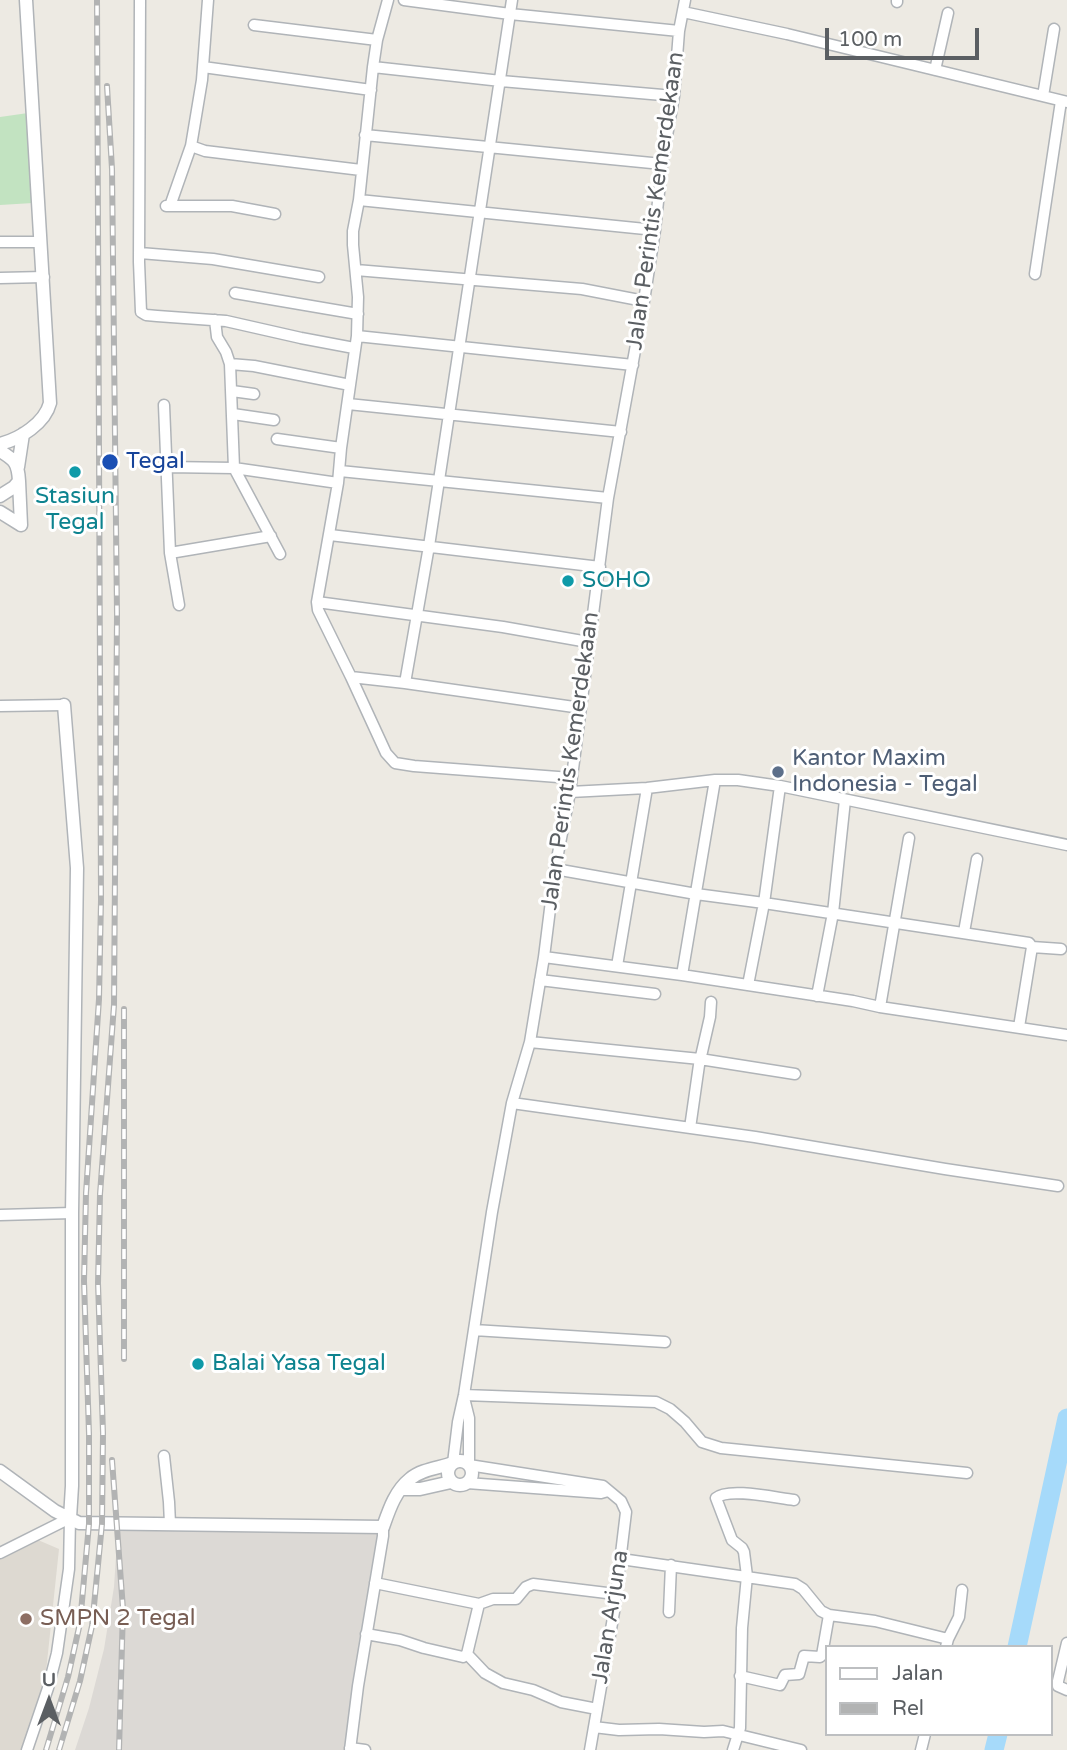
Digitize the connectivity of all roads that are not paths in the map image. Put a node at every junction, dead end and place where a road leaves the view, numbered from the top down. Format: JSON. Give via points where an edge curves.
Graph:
{"nodes":[{"id":1,"x":26,"y":0,"type":"edge"},
{"id":2,"x":140,"y":0,"type":"edge"},
{"id":3,"x":208,"y":0,"type":"edge"},
{"id":4,"x":388,"y":0,"type":"edge"},
{"id":5,"x":404,"y":0,"type":"edge"},
{"id":6,"x":512,"y":0,"type":"edge"},
{"id":7,"x":684,"y":6,"type":"edge"},
{"id":8,"x":948,"y":13,"type":"dead end"},
{"id":9,"x":510,"y":14,"type":"junction"},
{"id":10,"x":254,"y":25,"type":"dead end"},
{"id":11,"x":1055,"y":29,"type":"dead end"},
{"id":12,"x":679,"y":31,"type":"junction"},
{"id":13,"x":377,"y":40,"type":"junction"},
{"id":14,"x":203,"y":66,"type":"junction"},
{"id":15,"x":373,"y":67,"type":"junction"},
{"id":16,"x":935,"y":70,"type":"junction"},
{"id":17,"x":500,"y":81,"type":"junction"},
{"id":18,"x":371,"y":90,"type":"junction"},
{"id":19,"x":674,"y":96,"type":"junction"},
{"id":20,"x":1043,"y":96,"type":"junction"},
{"id":21,"x":1064,"y":101,"type":"edge"},
{"id":22,"x":365,"y":135,"type":"junction"},
{"id":23,"x":191,"y":146,"type":"junction"},
{"id":24,"x":489,"y":148,"type":"junction"},
{"id":25,"x":662,"y":164,"type":"junction"},
{"id":26,"x":361,"y":170,"type":"junction"},
{"id":27,"x":359,"y":200,"type":"junction"},
{"id":28,"x":480,"y":213,"type":"junction"},
{"id":29,"x":275,"y":214,"type":"dead end"},
{"id":30,"x":655,"y":230,"type":"junction"},
{"id":31,"x":0,"y":242,"type":"edge"},
{"id":32,"x":39,"y":242,"type":"junction"},
{"id":33,"x":140,"y":253,"type":"junction"},
{"id":34,"x":355,"y":270,"type":"junction"},
{"id":35,"x":1035,"y":274,"type":"dead end"},
{"id":36,"x":44,"y":277,"type":"junction"},
{"id":37,"x":319,"y":277,"type":"dead end"},
{"id":38,"x":0,"y":278,"type":"edge"},
{"id":39,"x":470,"y":280,"type":"junction"},
{"id":40,"x":235,"y":293,"type":"dead end"},
{"id":41,"x":644,"y":301,"type":"junction"},
{"id":42,"x":358,"y":314,"type":"junction"},
{"id":43,"x":215,"y":320,"type":"junction"},
{"id":44,"x":357,"y":336,"type":"junction"},
{"id":45,"x":460,"y":346,"type":"junction"},
{"id":46,"x":354,"y":348,"type":"junction"},
{"id":47,"x":230,"y":364,"type":"junction"},
{"id":48,"x":633,"y":365,"type":"junction"},
{"id":49,"x":349,"y":385,"type":"junction"},
{"id":50,"x":232,"y":391,"type":"junction"},
{"id":51,"x":254,"y":394,"type":"dead end"},
{"id":52,"x":348,"y":404,"type":"junction"},
{"id":53,"x":164,"y":405,"type":"dead end"},
{"id":54,"x":233,"y":414,"type":"junction"},
{"id":55,"x":448,"y":415,"type":"junction"},
{"id":56,"x":274,"y":420,"type":"dead end"},
{"id":57,"x":621,"y":432,"type":"junction"},
{"id":58,"x":23,"y":434,"type":"junction"},
{"id":59,"x":277,"y":439,"type":"dead end"},
{"id":60,"x":0,"y":444,"type":"edge"},
{"id":61,"x":341,"y":448,"type":"junction"},
{"id":62,"x":0,"y":451,"type":"edge"},
{"id":63,"x":18,"y":467,"type":"junction"},
{"id":64,"x":167,"y":467,"type":"junction"},
{"id":65,"x":234,"y":468,"type":"junction"},
{"id":66,"x":340,"y":471,"type":"junction"},
{"id":67,"x":19,"y":481,"type":"junction"},
{"id":68,"x":439,"y":481,"type":"junction"},
{"id":69,"x":338,"y":484,"type":"junction"},
{"id":70,"x":0,"y":496,"type":"edge"},
{"id":71,"x":608,"y":498,"type":"junction"},
{"id":72,"x":0,"y":512,"type":"edge"},
{"id":73,"x":330,"y":535,"type":"junction"},
{"id":74,"x":271,"y":536,"type":"junction"},
{"id":75,"x":429,"y":546,"type":"junction"},
{"id":76,"x":170,"y":553,"type":"junction"},
{"id":77,"x":280,"y":554,"type":"dead end"},
{"id":78,"x":600,"y":568,"type":"junction"},
{"id":79,"x":317,"y":602,"type":"junction"},
{"id":80,"x":179,"y":605,"type":"dead end"},
{"id":81,"x":418,"y":615,"type":"junction"},
{"id":82,"x":588,"y":642,"type":"junction"},
{"id":83,"x":351,"y":677,"type":"junction"},
{"id":84,"x":405,"y":683,"type":"junction"},
{"id":85,"x":64,"y":705,"type":"joint"},
{"id":86,"x":0,"y":706,"type":"edge"},
{"id":87,"x":581,"y":708,"type":"junction"},
{"id":88,"x":571,"y":778,"type":"junction"},
{"id":89,"x":715,"y":780,"type":"junction"},
{"id":90,"x":780,"y":786,"type":"junction"},
{"id":91,"x":647,"y":788,"type":"junction"},
{"id":92,"x":570,"y":792,"type":"junction"},
{"id":93,"x":845,"y":800,"type":"junction"},
{"id":94,"x":909,"y":838,"type":"dead end"},
{"id":95,"x":1067,"y":845,"type":"edge"},
{"id":96,"x":977,"y":859,"type":"dead end"},
{"id":97,"x":555,"y":869,"type":"junction"},
{"id":98,"x":632,"y":882,"type":"junction"},
{"id":99,"x":696,"y":894,"type":"junction"},
{"id":100,"x":764,"y":902,"type":"junction"},
{"id":101,"x":833,"y":913,"type":"junction"},
{"id":102,"x":894,"y":923,"type":"junction"},
{"id":103,"x":964,"y":932,"type":"junction"},
{"id":104,"x":1032,"y":947,"type":"junction"},
{"id":105,"x":1061,"y":949,"type":"dead end"},
{"id":106,"x":544,"y":957,"type":"junction"},
{"id":107,"x":617,"y":967,"type":"junction"},
{"id":108,"x":682,"y":975,"type":"junction"},
{"id":109,"x":540,"y":980,"type":"junction"},
{"id":110,"x":748,"y":985,"type":"junction"},
{"id":111,"x":655,"y":994,"type":"dead end"},
{"id":112,"x":817,"y":996,"type":"junction"},
{"id":113,"x":711,"y":1002,"type":"dead end"},
{"id":114,"x":880,"y":1007,"type":"junction"},
{"id":115,"x":1020,"y":1027,"type":"junction"},
{"id":116,"x":1067,"y":1035,"type":"edge"},
{"id":117,"x":530,"y":1042,"type":"junction"},
{"id":118,"x":700,"y":1059,"type":"junction"},
{"id":119,"x":794,"y":1074,"type":"dead end"},
{"id":120,"x":512,"y":1103,"type":"junction"},
{"id":121,"x":690,"y":1128,"type":"junction"},
{"id":122,"x":1058,"y":1186,"type":"dead end"},
{"id":123,"x":72,"y":1213,"type":"junction"},
{"id":124,"x":0,"y":1215,"type":"edge"},
{"id":125,"x":474,"y":1330,"type":"junction"},
{"id":126,"x":665,"y":1342,"type":"dead end"},
{"id":127,"x":464,"y":1395,"type":"junction"},
{"id":128,"x":164,"y":1456,"type":"dead end"},
{"id":129,"x":453,"y":1463,"type":"junction"},
{"id":130,"x":468,"y":1465,"type":"junction"},
{"id":131,"x":0,"y":1471,"type":"edge"},
{"id":132,"x":967,"y":1473,"type":"dead end"},
{"id":133,"x":451,"y":1482,"type":"junction"},
{"id":134,"x":467,"y":1483,"type":"junction"},
{"id":135,"x":402,"y":1489,"type":"junction"},
{"id":136,"x":608,"y":1491,"type":"junction"},
{"id":137,"x":794,"y":1500,"type":"dead end"},
{"id":138,"x":70,"y":1518,"type":"junction"},
{"id":139,"x":170,"y":1524,"type":"junction"},
{"id":140,"x":383,"y":1527,"type":"junction"},
{"id":141,"x":0,"y":1553,"type":"edge"},
{"id":142,"x":621,"y":1559,"type":"junction"},
{"id":143,"x":671,"y":1565,"type":"junction"},
{"id":144,"x":747,"y":1576,"type":"junction"},
{"id":145,"x":375,"y":1583,"type":"junction"},
{"id":146,"x":962,"y":1590,"type":"dead end"},
{"id":147,"x":615,"y":1594,"type":"junction"},
{"id":148,"x":479,"y":1604,"type":"junction"},
{"id":149,"x":670,"y":1612,"type":"dead end"},
{"id":150,"x":829,"y":1615,"type":"junction"},
{"id":151,"x":366,"y":1634,"type":"junction"},
{"id":152,"x":947,"y":1643,"type":"edge"},
{"id":153,"x":1067,"y":1643,"type":"edge"},
{"id":154,"x":467,"y":1654,"type":"junction"},
{"id":155,"x":740,"y":1676,"type":"junction"},
{"id":156,"x":1067,"y":1690,"type":"edge"},
{"id":157,"x":597,"y":1709,"type":"junction"},
{"id":158,"x":594,"y":1727,"type":"junction"},
{"id":159,"x":739,"y":1734,"type":"junction"},
{"id":160,"x":350,"y":1749,"type":"edge"},
{"id":161,"x":27,"y":1750,"type":"edge"},
{"id":162,"x":365,"y":1750,"type":"edge"},
{"id":163,"x":590,"y":1750,"type":"edge"},
{"id":164,"x":733,"y":1750,"type":"edge"},
{"id":165,"x":801,"y":1750,"type":"edge"}],
"edges":[{"from":1,"to":32,"type":"street"},
{"from":2,"to":33,"type":"street"},
{"from":3,"to":14,"type":"street"},
{"from":4,"to":13,"type":"street"},
{"from":5,"to":9,"type":"street"},
{"from":6,"to":9,"type":"street"},
{"from":7,"to":12,"type":"street","name":"Jalan Perintis Kemerdekaan"},
{"from":7,"to":16,"type":"street"},
{"from":8,"to":16,"type":"street"},
{"from":9,"to":12,"type":"street"},
{"from":9,"to":17,"type":"street"},
{"from":10,"to":13,"type":"street"},
{"from":11,"to":20,"type":"street"},
{"from":12,"to":19,"type":"street","name":"Jalan Perintis Kemerdekaan"},
{"from":13,"to":15,"type":"street"},
{"from":14,"to":18,"type":"street"},
{"from":14,"to":23,"type":"street"},
{"from":15,"to":17,"type":"street"},
{"from":15,"to":18,"type":"street"},
{"from":16,"to":20,"type":"street"},
{"from":17,"to":19,"type":"street"},
{"from":17,"to":24,"type":"street"},
{"from":18,"to":22,"type":"street"},
{"from":19,"to":25,"type":"street","name":"Jalan Perintis Kemerdekaan"},
{"from":20,"to":21,"type":"street"},
{"from":21,"to":35,"type":"street"},
{"from":22,"to":24,"type":"street"},
{"from":22,"to":26,"type":"street"},
{"from":23,"to":26,"type":"street"},
{"from":23,"to":29,"type":"street","via":[[166,206],[232,206]]},
{"from":24,"to":25,"type":"street"},
{"from":24,"to":28,"type":"street"},
{"from":25,"to":30,"type":"street","name":"Jalan Perintis Kemerdekaan"},
{"from":26,"to":27,"type":"street"},
{"from":27,"to":28,"type":"street"},
{"from":27,"to":34,"type":"street"},
{"from":28,"to":30,"type":"street"},
{"from":28,"to":39,"type":"street"},
{"from":30,"to":41,"type":"street","name":"Jalan Perintis Kemerdekaan"},
{"from":31,"to":32,"type":"street"},
{"from":32,"to":36,"type":"street"},
{"from":33,"to":37,"type":"street","via":[[213,259]]},
{"from":33,"to":43,"type":"street","via":[[142,313]]},
{"from":34,"to":39,"type":"street"},
{"from":34,"to":42,"type":"street"},
{"from":36,"to":38,"type":"street"},
{"from":36,"to":58,"type":"street","via":[[50,403],[43,419]]},
{"from":39,"to":41,"type":"street","via":[[596,291]]},
{"from":39,"to":45,"type":"street"},
{"from":40,"to":42,"type":"street"},
{"from":41,"to":48,"type":"street","name":"Jalan Perintis Kemerdekaan"},
{"from":42,"to":44,"type":"street"},
{"from":43,"to":46,"type":"street"},
{"from":43,"to":47,"type":"street","via":[[217,337]]},
{"from":44,"to":45,"type":"street"},
{"from":44,"to":46,"type":"street"},
{"from":45,"to":48,"type":"street"},
{"from":45,"to":55,"type":"street"},
{"from":46,"to":49,"type":"street"},
{"from":47,"to":49,"type":"street"},
{"from":47,"to":50,"type":"street"},
{"from":48,"to":57,"type":"street","name":"Jalan Perintis Kemerdekaan"},
{"from":49,"to":52,"type":"street"},
{"from":50,"to":51,"type":"street"},
{"from":50,"to":54,"type":"street"},
{"from":52,"to":55,"type":"street"},
{"from":52,"to":61,"type":"street"},
{"from":53,"to":64,"type":"street"},
{"from":54,"to":56,"type":"street"},
{"from":54,"to":65,"type":"street"},
{"from":55,"to":57,"type":"street"},
{"from":55,"to":68,"type":"street"},
{"from":57,"to":71,"type":"street","name":"Jalan Perintis Kemerdekaan"},
{"from":58,"to":60,"type":"street"},
{"from":58,"to":63,"type":"street"},
{"from":59,"to":61,"type":"street"},
{"from":61,"to":66,"type":"street"},
{"from":62,"to":63,"type":"street"},
{"from":63,"to":67,"type":"street"},
{"from":64,"to":65,"type":"street"},
{"from":64,"to":76,"type":"street"},
{"from":65,"to":69,"type":"street"},
{"from":65,"to":74,"type":"street"},
{"from":66,"to":68,"type":"street"},
{"from":66,"to":69,"type":"street"},
{"from":67,"to":70,"type":"street"},
{"from":67,"to":72,"type":"street","via":[[21,525]]},
{"from":68,"to":71,"type":"street"},
{"from":68,"to":75,"type":"street"},
{"from":69,"to":73,"type":"street"},
{"from":71,"to":78,"type":"street","name":"Jalan Perintis Kemerdekaan"},
{"from":73,"to":75,"type":"street"},
{"from":73,"to":79,"type":"street"},
{"from":74,"to":76,"type":"street"},
{"from":74,"to":77,"type":"street"},
{"from":75,"to":78,"type":"street"},
{"from":75,"to":81,"type":"street"},
{"from":76,"to":80,"type":"street"},
{"from":78,"to":82,"type":"street","name":"Jalan Perintis Kemerdekaan"},
{"from":79,"to":81,"type":"street"},
{"from":79,"to":83,"type":"street","via":[[323,624]]},
{"from":81,"to":82,"type":"street"},
{"from":81,"to":84,"type":"street"},
{"from":82,"to":87,"type":"street","name":"Jalan Perintis Kemerdekaan"},
{"from":83,"to":84,"type":"street"},
{"from":83,"to":88,"type":"street","via":[[395,763]]},
{"from":84,"to":87,"type":"street"},
{"from":85,"to":86,"type":"street"},
{"from":85,"to":123,"type":"street","via":[[77,868]]},
{"from":87,"to":88,"type":"street","name":"Jalan Perintis Kemerdekaan"},
{"from":88,"to":92,"type":"street","name":"Jalan Perintis Kemerdekaan"},
{"from":89,"to":90,"type":"street"},
{"from":89,"to":91,"type":"street"},
{"from":89,"to":99,"type":"street"},
{"from":90,"to":93,"type":"street"},
{"from":90,"to":100,"type":"street"},
{"from":91,"to":92,"type":"street"},
{"from":91,"to":98,"type":"street"},
{"from":92,"to":97,"type":"street","name":"Jalan Perintis Kemerdekaan"},
{"from":93,"to":95,"type":"street"},
{"from":93,"to":101,"type":"street"},
{"from":94,"to":102,"type":"street"},
{"from":96,"to":103,"type":"street"},
{"from":97,"to":98,"type":"street"},
{"from":97,"to":106,"type":"street","name":"Jalan Perintis Kemerdekaan"},
{"from":98,"to":99,"type":"street"},
{"from":98,"to":107,"type":"street"},
{"from":99,"to":100,"type":"street"},
{"from":99,"to":108,"type":"street"},
{"from":100,"to":101,"type":"street"},
{"from":100,"to":110,"type":"street"},
{"from":101,"to":102,"type":"street"},
{"from":101,"to":112,"type":"street"},
{"from":102,"to":103,"type":"street"},
{"from":102,"to":114,"type":"street"},
{"from":103,"to":104,"type":"street"},
{"from":104,"to":105,"type":"street"},
{"from":104,"to":115,"type":"street"},
{"from":106,"to":107,"type":"street"},
{"from":106,"to":109,"type":"street","name":"Jalan Perintis Kemerdekaan"},
{"from":107,"to":108,"type":"street"},
{"from":108,"to":110,"type":"street"},
{"from":109,"to":111,"type":"street"},
{"from":109,"to":117,"type":"street","name":"Jalan Perintis Kemerdekaan"},
{"from":110,"to":112,"type":"street"},
{"from":112,"to":114,"type":"street"},
{"from":113,"to":118,"type":"street"},
{"from":114,"to":115,"type":"street"},
{"from":115,"to":116,"type":"street"},
{"from":117,"to":118,"type":"street"},
{"from":117,"to":120,"type":"street","name":"Jalan Perintis Kemerdekaan"},
{"from":118,"to":119,"type":"street"},
{"from":118,"to":121,"type":"street"},
{"from":120,"to":121,"type":"street"},
{"from":120,"to":125,"type":"street","name":"Jalan Perintis Kemerdekaan"},
{"from":121,"to":122,"type":"street"},
{"from":123,"to":124,"type":"street"},
{"from":123,"to":138,"type":"street"},
{"from":125,"to":126,"type":"street"},
{"from":125,"to":127,"type":"street","name":"Jalan Perintis Kemerdekaan"},
{"from":127,"to":129,"type":"street","name":"Jalan Perintis Kemerdekaan"},
{"from":127,"to":130,"type":"street","name":"Jalan Perintis Kemerdekaan"},
{"from":127,"to":132,"type":"street","via":[[656,1402],[685,1422],[702,1442],[721,1448]]},
{"from":128,"to":139,"type":"street"},
{"from":129,"to":130,"type":"street"},
{"from":129,"to":133,"type":"street","name":"Jalan Perintis Kemerdekaan","via":[[448,1470]]},
{"from":129,"to":135,"type":"street","via":[[420,1473]]},
{"from":130,"to":134,"type":"street","name":"Jalan Perintis Kemerdekaan","via":[[472,1476]]},
{"from":130,"to":136,"type":"street","via":[[603,1486]]},
{"from":131,"to":138,"type":"street"},
{"from":133,"to":134,"type":"street"},
{"from":133,"to":135,"type":"street"},
{"from":134,"to":136,"type":"street"},
{"from":135,"to":140,"type":"street"},
{"from":136,"to":142,"type":"street","name":"Jalan Arjuna","via":[[621,1501],[626,1513]]},
{"from":137,"to":144,"type":"street","via":[[744,1493],[716,1498],[732,1539],[744,1552]]},
{"from":138,"to":139,"type":"street","via":[[89,1524]]},
{"from":138,"to":141,"type":"street"},
{"from":138,"to":161,"type":"street","via":[[69,1569],[57,1653]]},
{"from":139,"to":140,"type":"street"},
{"from":140,"to":145,"type":"street"},
{"from":142,"to":143,"type":"street"},
{"from":142,"to":147,"type":"street","name":"Jalan Arjuna"},
{"from":143,"to":144,"type":"street"},
{"from":143,"to":149,"type":"street"},
{"from":144,"to":150,"type":"street","via":[[795,1584]]},
{"from":144,"to":155,"type":"street"},
{"from":145,"to":148,"type":"street"},
{"from":145,"to":151,"type":"street"},
{"from":146,"to":152,"type":"street","via":[[959,1617]]},
{"from":147,"to":148,"type":"street","via":[[533,1584],[516,1599]]},
{"from":147,"to":157,"type":"street","name":"Jalan Arjuna"},
{"from":148,"to":154,"type":"street"},
{"from":150,"to":152,"type":"street","via":[[875,1621]]},
{"from":150,"to":155,"type":"street","via":[[822,1655],[804,1656],[799,1674],[785,1675],[780,1685]]},
{"from":151,"to":154,"type":"street","via":[[456,1657]]},
{"from":151,"to":160,"type":"street"},
{"from":153,"to":156,"type":"street","via":[[1058,1681],[1058,1686]]},
{"from":154,"to":157,"type":"street","via":[[485,1673],[503,1683]]},
{"from":155,"to":159,"type":"street"},
{"from":157,"to":158,"type":"street","name":"Jalan Arjuna"},
{"from":158,"to":159,"type":"street"},
{"from":158,"to":163,"type":"street","name":"Jalan Arjuna"},
{"from":159,"to":164,"type":"street"},
{"from":159,"to":165,"type":"street"},
{"from":160,"to":162,"type":"street"}]}
